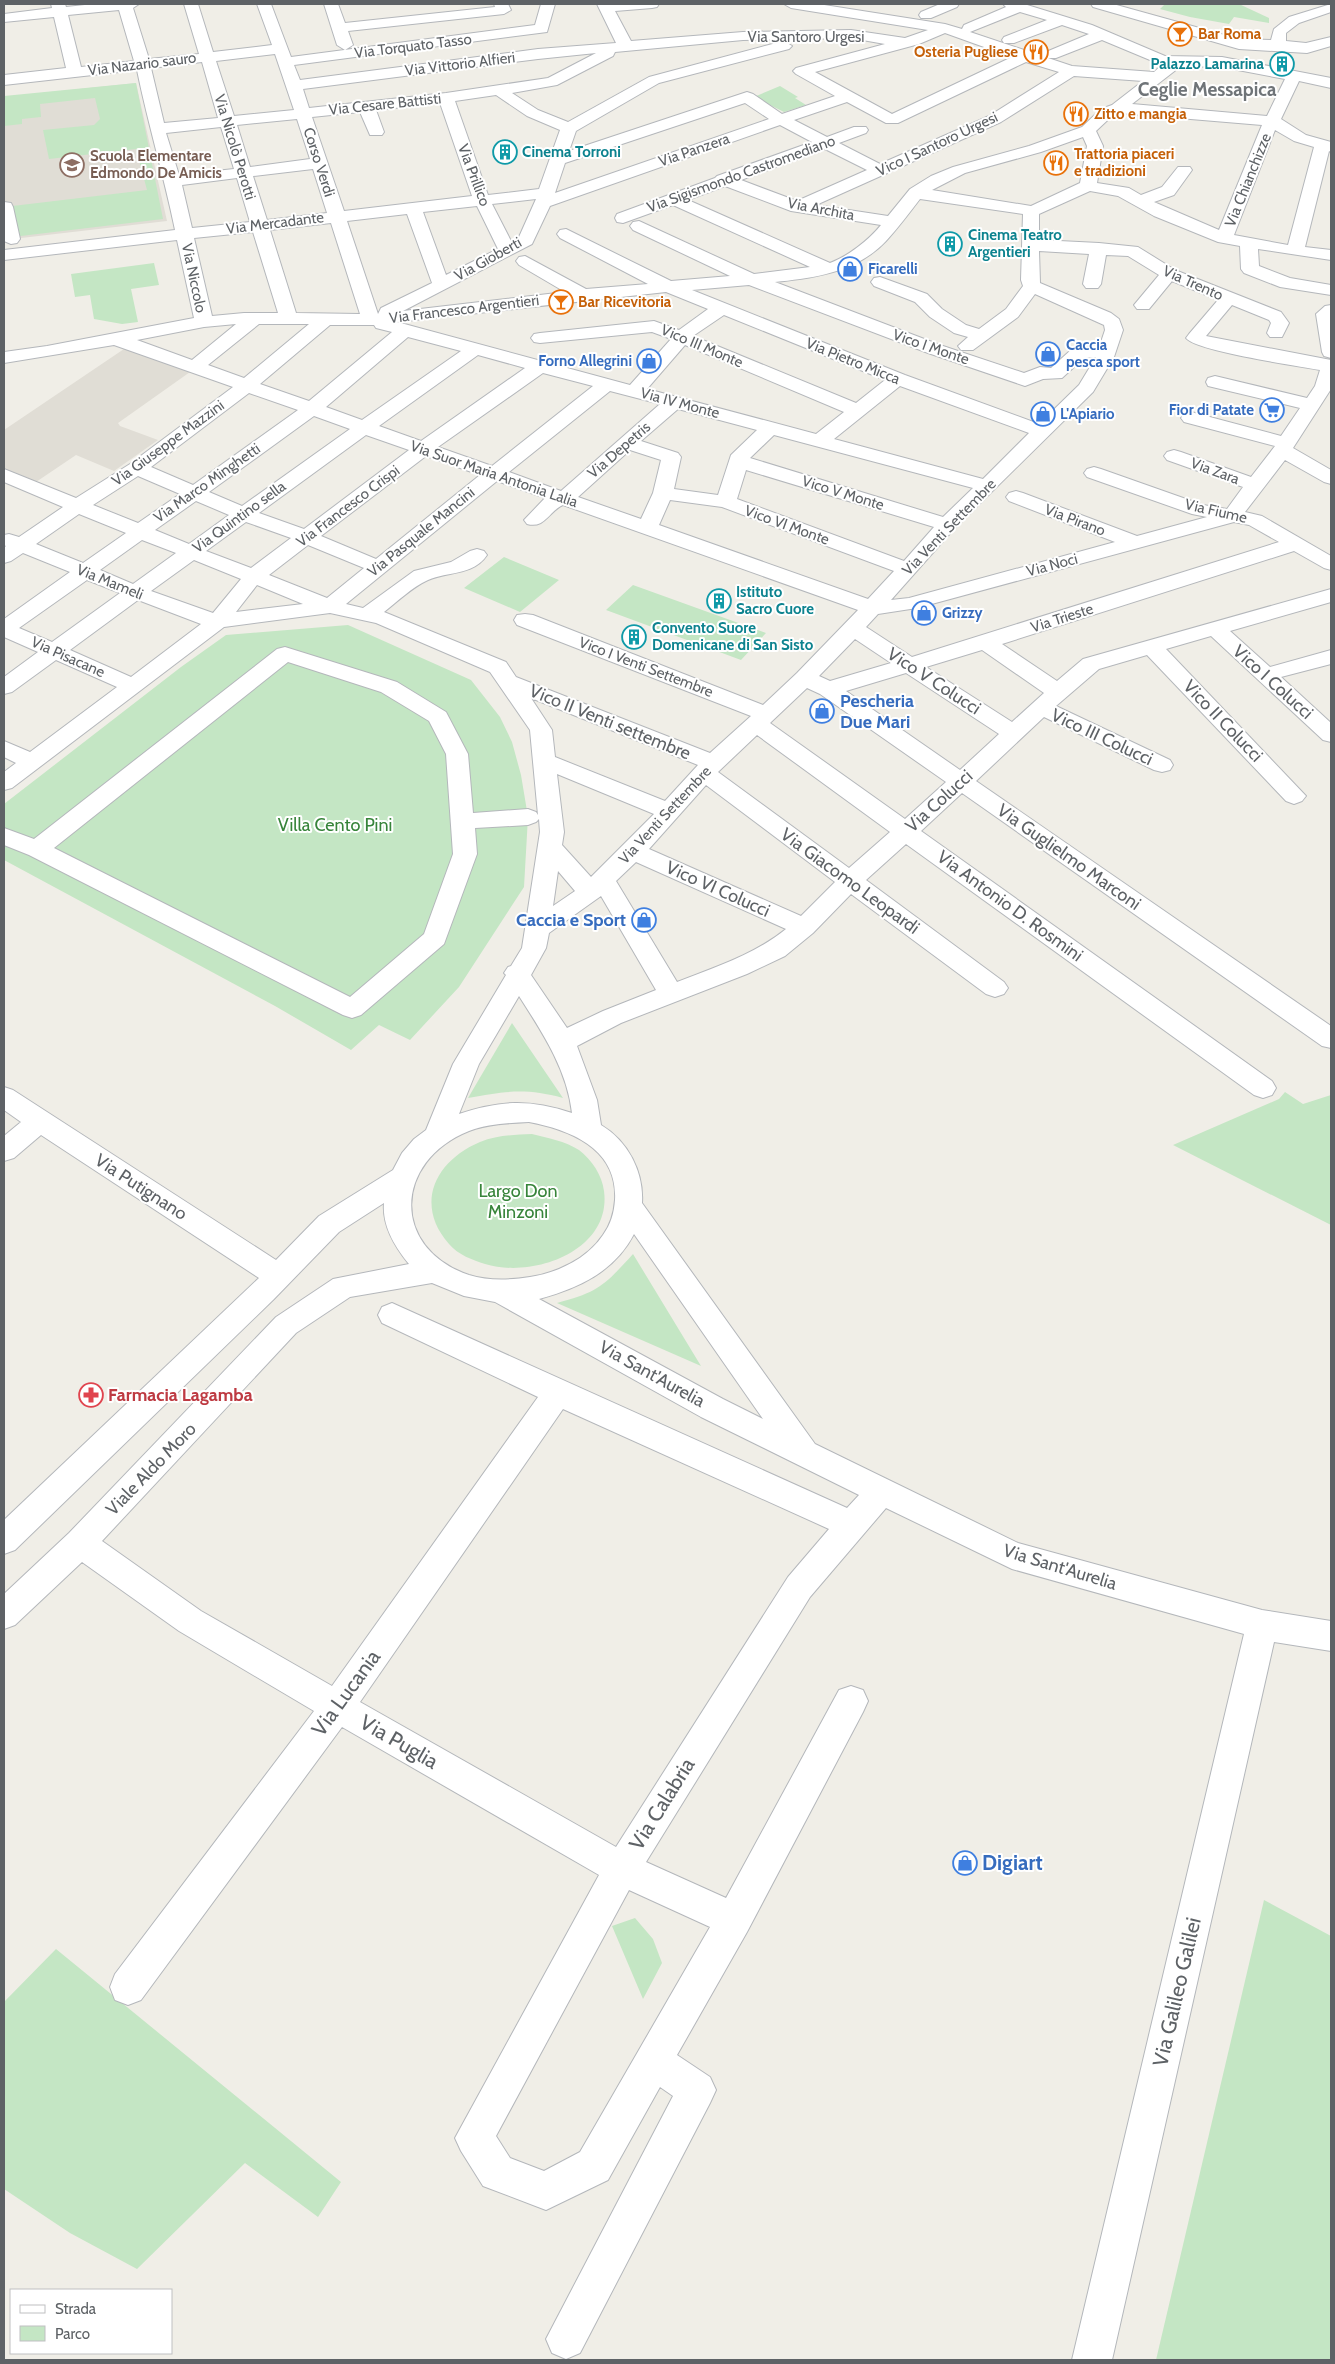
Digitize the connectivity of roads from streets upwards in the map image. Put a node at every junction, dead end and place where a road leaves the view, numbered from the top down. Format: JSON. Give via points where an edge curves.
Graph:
{"nodes":[{"id":1,"x":127,"y":4,"type":"edge"},
{"id":2,"x":191,"y":4,"type":"edge"},
{"id":3,"x":264,"y":4,"type":"edge"},
{"id":4,"x":331,"y":4,"type":"edge"},
{"id":5,"x":415,"y":4,"type":"edge"},
{"id":6,"x":501,"y":4,"type":"edge"},
{"id":7,"x":548,"y":4,"type":"edge"},
{"id":8,"x":652,"y":4,"type":"edge"},
{"id":9,"x":791,"y":4,"type":"edge"},
{"id":10,"x":952,"y":4,"type":"edge"},
{"id":11,"x":1098,"y":4,"type":"edge"},
{"id":12,"x":1015,"y":5,"type":"edge"},
{"id":13,"x":604,"y":6,"type":"edge"},
{"id":14,"x":1331,"y":7,"type":"edge"},
{"id":15,"x":59,"y":8,"type":"edge"},
{"id":16,"x":926,"y":15,"type":"dead end"},
{"id":17,"x":4,"y":18,"type":"edge"},
{"id":18,"x":421,"y":19,"type":"junction"},
{"id":19,"x":1062,"y":20,"type":"junction"},
{"id":20,"x":339,"y":28,"type":"junction"},
{"id":21,"x":945,"y":28,"type":"junction"},
{"id":22,"x":969,"y":28,"type":"dead end"},
{"id":23,"x":830,"y":34,"type":"junction"},
{"id":24,"x":1103,"y":34,"type":"junction"},
{"id":25,"x":1009,"y":40,"type":"dead end"},
{"id":26,"x":1331,"y":41,"type":"edge"},
{"id":27,"x":906,"y":43,"type":"junction"},
{"id":28,"x":426,"y":44,"type":"junction"},
{"id":29,"x":1239,"y":44,"type":"junction"},
{"id":30,"x":1284,"y":46,"type":"junction"},
{"id":31,"x":622,"y":48,"type":"junction"},
{"id":32,"x":348,"y":54,"type":"junction"},
{"id":33,"x":1051,"y":55,"type":"dead end"},
{"id":34,"x":282,"y":56,"type":"junction"},
{"id":35,"x":1026,"y":56,"type":"junction"},
{"id":36,"x":207,"y":57,"type":"junction"},
{"id":37,"x":1316,"y":58,"type":"dead end"},
{"id":38,"x":1176,"y":62,"type":"junction"},
{"id":39,"x":1222,"y":62,"type":"junction"},
{"id":40,"x":143,"y":64,"type":"junction"},
{"id":41,"x":431,"y":68,"type":"junction"},
{"id":42,"x":1072,"y":71,"type":"junction"},
{"id":43,"x":75,"y":72,"type":"junction"},
{"id":44,"x":1156,"y":77,"type":"junction"},
{"id":45,"x":1293,"y":78,"type":"junction"},
{"id":46,"x":4,"y":80,"type":"edge"},
{"id":47,"x":1331,"y":83,"type":"edge"},
{"id":48,"x":294,"y":85,"type":"junction"},
{"id":49,"x":499,"y":90,"type":"junction"},
{"id":50,"x":846,"y":97,"type":"junction"},
{"id":51,"x":446,"y":98,"type":"junction"},
{"id":52,"x":366,"y":106,"type":"junction"},
{"id":53,"x":1118,"y":108,"type":"junction"},
{"id":54,"x":303,"y":112,"type":"junction"},
{"id":55,"x":781,"y":120,"type":"junction"},
{"id":56,"x":1272,"y":121,"type":"junction"},
{"id":57,"x":226,"y":122,"type":"junction"},
{"id":58,"x":569,"y":128,"type":"junction"},
{"id":59,"x":157,"y":129,"type":"junction"},
{"id":60,"x":860,"y":130,"type":"dead end"},
{"id":61,"x":1088,"y":130,"type":"junction"},
{"id":62,"x":376,"y":132,"type":"dead end"},
{"id":63,"x":824,"y":142,"type":"junction"},
{"id":64,"x":1327,"y":146,"type":"edge"},
{"id":65,"x":558,"y":160,"type":"junction"},
{"id":66,"x":320,"y":163,"type":"junction"},
{"id":67,"x":880,"y":170,"type":"junction"},
{"id":68,"x":1184,"y":170,"type":"dead end"},
{"id":69,"x":243,"y":173,"type":"junction"},
{"id":70,"x":723,"y":180,"type":"junction"},
{"id":71,"x":173,"y":181,"type":"junction"},
{"id":72,"x":1088,"y":186,"type":"junction"},
{"id":73,"x":916,"y":193,"type":"junction"},
{"id":74,"x":544,"y":198,"type":"junction"},
{"id":75,"x":673,"y":198,"type":"junction"},
{"id":76,"x":482,"y":200,"type":"junction"},
{"id":77,"x":1141,"y":201,"type":"junction"},
{"id":78,"x":5,"y":207,"type":"dead end"},
{"id":79,"x":797,"y":207,"type":"junction"},
{"id":80,"x":413,"y":208,"type":"junction"},
{"id":81,"x":1033,"y":211,"type":"junction"},
{"id":82,"x":337,"y":216,"type":"junction"},
{"id":83,"x":631,"y":222,"type":"joint"},
{"id":84,"x":892,"y":222,"type":"junction"},
{"id":85,"x":259,"y":226,"type":"junction"},
{"id":86,"x":185,"y":234,"type":"junction"},
{"id":87,"x":566,"y":234,"type":"dead end"},
{"id":88,"x":1224,"y":238,"type":"junction"},
{"id":89,"x":1100,"y":240,"type":"junction"},
{"id":90,"x":1249,"y":244,"type":"junction"},
{"id":91,"x":1032,"y":245,"type":"junction"},
{"id":92,"x":7,"y":247,"type":"edge"},
{"id":93,"x":507,"y":250,"type":"junction"},
{"id":94,"x":1295,"y":251,"type":"junction"},
{"id":95,"x":1331,"y":255,"type":"edge"},
{"id":96,"x":525,"y":260,"type":"dead end"},
{"id":97,"x":829,"y":269,"type":"junction"},
{"id":98,"x":1169,"y":274,"type":"junction"},
{"id":99,"x":753,"y":280,"type":"junction"},
{"id":100,"x":880,"y":282,"type":"dead end"},
{"id":101,"x":441,"y":284,"type":"junction"},
{"id":102,"x":1092,"y":284,"type":"dead end"},
{"id":103,"x":666,"y":286,"type":"junction"},
{"id":104,"x":1032,"y":286,"type":"junction"},
{"id":105,"x":1331,"y":290,"type":"edge"},
{"id":106,"x":583,"y":295,"type":"junction"},
{"id":107,"x":1229,"y":298,"type":"junction"},
{"id":108,"x":528,"y":302,"type":"junction"},
{"id":109,"x":1143,"y":305,"type":"dead end"},
{"id":110,"x":721,"y":309,"type":"junction"},
{"id":111,"x":1331,"y":310,"type":"edge"},
{"id":112,"x":255,"y":318,"type":"junction"},
{"id":113,"x":289,"y":319,"type":"junction"},
{"id":114,"x":326,"y":319,"type":"junction"},
{"id":115,"x":371,"y":320,"type":"junction"},
{"id":116,"x":204,"y":322,"type":"junction"},
{"id":117,"x":405,"y":330,"type":"junction"},
{"id":118,"x":1276,"y":333,"type":"dead end"},
{"id":119,"x":981,"y":335,"type":"junction"},
{"id":120,"x":540,"y":338,"type":"junction"},
{"id":121,"x":683,"y":338,"type":"junction"},
{"id":122,"x":116,"y":340,"type":"junction"},
{"id":123,"x":476,"y":349,"type":"junction"},
{"id":124,"x":1107,"y":350,"type":"junction"},
{"id":125,"x":1331,"y":352,"type":"edge"},
{"id":126,"x":956,"y":355,"type":"junction"},
{"id":127,"x":4,"y":358,"type":"edge"},
{"id":128,"x":1331,"y":365,"type":"edge"},
{"id":129,"x":194,"y":368,"type":"junction"},
{"id":130,"x":547,"y":368,"type":"junction"},
{"id":131,"x":898,"y":380,"type":"junction"},
{"id":132,"x":1216,"y":382,"type":"dead end"},
{"id":133,"x":607,"y":384,"type":"junction"},
{"id":134,"x":246,"y":386,"type":"junction"},
{"id":135,"x":1327,"y":387,"type":"edge"},
{"id":136,"x":635,"y":391,"type":"junction"},
{"id":137,"x":674,"y":402,"type":"junction"},
{"id":138,"x":1311,"y":405,"type":"junction"},
{"id":139,"x":312,"y":409,"type":"junction"},
{"id":140,"x":856,"y":410,"type":"junction"},
{"id":141,"x":1191,"y":418,"type":"dead end"},
{"id":142,"x":363,"y":428,"type":"junction"},
{"id":143,"x":770,"y":428,"type":"junction"},
{"id":144,"x":1041,"y":431,"type":"junction"},
{"id":145,"x":818,"y":442,"type":"junction"},
{"id":146,"x":627,"y":443,"type":"junction"},
{"id":147,"x":1283,"y":447,"type":"junction"},
{"id":148,"x":423,"y":449,"type":"junction"},
{"id":149,"x":1174,"y":456,"type":"dead end"},
{"id":150,"x":739,"y":461,"type":"junction"},
{"id":151,"x":137,"y":468,"type":"junction"},
{"id":152,"x":1094,"y":473,"type":"dead end"},
{"id":153,"x":493,"y":474,"type":"junction"},
{"id":154,"x":1331,"y":478,"type":"edge"},
{"id":155,"x":9,"y":482,"type":"edge"},
{"id":156,"x":1256,"y":485,"type":"junction"},
{"id":157,"x":988,"y":486,"type":"junction"},
{"id":158,"x":193,"y":493,"type":"junction"},
{"id":159,"x":663,"y":493,"type":"junction"},
{"id":160,"x":1016,"y":497,"type":"dead end"},
{"id":161,"x":560,"y":498,"type":"junction"},
{"id":162,"x":726,"y":502,"type":"junction"},
{"id":163,"x":77,"y":506,"type":"junction"},
{"id":164,"x":243,"y":514,"type":"junction"},
{"id":165,"x":1231,"y":517,"type":"junction"},
{"id":166,"x":534,"y":520,"type":"dead end"},
{"id":167,"x":946,"y":525,"type":"junction"},
{"id":168,"x":646,"y":528,"type":"junction"},
{"id":169,"x":139,"y":531,"type":"junction"},
{"id":170,"x":307,"y":537,"type":"junction"},
{"id":171,"x":13,"y":542,"type":"edge"},
{"id":172,"x":1134,"y":542,"type":"junction"},
{"id":173,"x":1295,"y":544,"type":"junction"},
{"id":174,"x":192,"y":551,"type":"junction"},
{"id":175,"x":477,"y":555,"type":"dead end"},
{"id":176,"x":4,"y":558,"type":"edge"},
{"id":177,"x":1331,"y":564,"type":"edge"},
{"id":178,"x":378,"y":566,"type":"junction"},
{"id":179,"x":907,"y":570,"type":"junction"},
{"id":180,"x":84,"y":571,"type":"junction"},
{"id":181,"x":253,"y":577,"type":"junction"},
{"id":182,"x":135,"y":592,"type":"junction"},
{"id":183,"x":1331,"y":595,"type":"edge"},
{"id":184,"x":330,"y":607,"type":"junction"},
{"id":185,"x":872,"y":608,"type":"junction"},
{"id":186,"x":284,"y":612,"type":"junction"},
{"id":187,"x":366,"y":615,"type":"junction"},
{"id":188,"x":525,"y":620,"type":"dead end"},
{"id":189,"x":217,"y":622,"type":"junction"},
{"id":190,"x":854,"y":628,"type":"junction"},
{"id":191,"x":1214,"y":628,"type":"junction"},
{"id":192,"x":4,"y":629,"type":"edge"},
{"id":193,"x":985,"y":642,"type":"junction"},
{"id":194,"x":1152,"y":647,"type":"junction"},
{"id":195,"x":55,"y":651,"type":"junction"},
{"id":196,"x":285,"y":654,"type":"junction"},
{"id":197,"x":1331,"y":657,"type":"edge"},
{"id":198,"x":910,"y":665,"type":"junction"},
{"id":199,"x":1265,"y":675,"type":"junction"},
{"id":200,"x":805,"y":678,"type":"junction"},
{"id":201,"x":507,"y":681,"type":"junction"},
{"id":202,"x":133,"y":686,"type":"junction"},
{"id":203,"x":4,"y":687,"type":"edge"},
{"id":204,"x":828,"y":689,"type":"junction"},
{"id":205,"x":1058,"y":692,"type":"junction"},
{"id":206,"x":1042,"y":708,"type":"junction"},
{"id":207,"x":761,"y":719,"type":"junction"},
{"id":208,"x":1014,"y":734,"type":"junction"},
{"id":209,"x":1331,"y":735,"type":"edge"},
{"id":210,"x":4,"y":748,"type":"edge"},
{"id":211,"x":545,"y":761,"type":"junction"},
{"id":212,"x":32,"y":762,"type":"junction"},
{"id":213,"x":1162,"y":765,"type":"dead end"},
{"id":214,"x":709,"y":768,"type":"junction"},
{"id":215,"x":961,"y":782,"type":"junction"},
{"id":216,"x":4,"y":783,"type":"edge"},
{"id":217,"x":1294,"y":796,"type":"dead end"},
{"id":218,"x":669,"y":811,"type":"junction"},
{"id":219,"x":528,"y":816,"type":"dead end"},
{"id":220,"x":463,"y":821,"type":"junction"},
{"id":221,"x":905,"y":831,"type":"junction"},
{"id":222,"x":4,"y":836,"type":"edge"},
{"id":223,"x":550,"y":847,"type":"junction"},
{"id":224,"x":37,"y":849,"type":"junction"},
{"id":225,"x":633,"y":852,"type":"junction"},
{"id":226,"x":850,"y":881,"type":"junction"},
{"id":227,"x":597,"y":886,"type":"junction"},
{"id":228,"x":804,"y":927,"type":"junction"},
{"id":229,"x":537,"y":929,"type":"junction"},
{"id":230,"x":517,"y":973,"type":"junction"},
{"id":231,"x":995,"y":988,"type":"dead end"},
{"id":232,"x":670,"y":993,"type":"junction"},
{"id":233,"x":1331,"y":1039,"type":"edge"},
{"id":234,"x":562,"y":1042,"type":"junction"},
{"id":235,"x":1263,"y":1088,"type":"dead end"},
{"id":236,"x":4,"y":1098,"type":"edge"},
{"id":237,"x":40,"y":1121,"type":"junction"},
{"id":238,"x":588,"y":1130,"type":"junction"},
{"id":239,"x":437,"y":1136,"type":"junction"},
{"id":240,"x":4,"y":1151,"type":"edge"},
{"id":241,"x":402,"y":1178,"type":"junction"},
{"id":242,"x":630,"y":1207,"type":"junction"},
{"id":243,"x":434,"y":1271,"type":"junction"},
{"id":244,"x":278,"y":1276,"type":"junction"},
{"id":245,"x":500,"y":1291,"type":"junction"},
{"id":246,"x":392,"y":1315,"type":"dead end"},
{"id":247,"x":558,"y":1393,"type":"junction"},
{"id":248,"x":805,"y":1454,"type":"junction"},
{"id":249,"x":881,"y":1491,"type":"junction"},
{"id":250,"x":852,"y":1525,"type":"junction"},
{"id":251,"x":4,"y":1540,"type":"edge"},
{"id":252,"x":80,"y":1543,"type":"junction"},
{"id":253,"x":4,"y":1615,"type":"edge"},
{"id":254,"x":1262,"y":1624,"type":"junction"},
{"id":255,"x":1331,"y":1636,"type":"edge"},
{"id":256,"x":851,"y":1701,"type":"dead end"},
{"id":257,"x":337,"y":1707,"type":"junction"},
{"id":258,"x":622,"y":1869,"type":"junction"},
{"id":259,"x":734,"y":1920,"type":"junction"},
{"id":260,"x":128,"y":1987,"type":"dead end"},
{"id":261,"x":653,"y":2061,"type":"junction"},
{"id":262,"x":566,"y":2339,"type":"dead end"},
{"id":263,"x":1092,"y":2360,"type":"edge"}],
"edges":[{"from":1,"to":15,"type":"street"},
{"from":1,"to":40,"type":"street","name":"Via Niccolo"},
{"from":2,"to":36,"type":"street","name":"Via Nicolò Perotti"},
{"from":3,"to":34,"type":"street","name":"Corso Verdi"},
{"from":4,"to":20,"type":"street"},
{"from":5,"to":18,"type":"street"},
{"from":6,"to":18,"type":"street","via":[[504,10]]},
{"from":7,"to":28,"type":"street","name":"Via Torquato Tasso","via":[[542,29]]},
{"from":8,"to":13,"type":"street"},
{"from":9,"to":21,"type":"street"},
{"from":10,"to":16,"type":"street"},
{"from":11,"to":29,"type":"street"},
{"from":12,"to":19,"type":"street"},
{"from":12,"to":22,"type":"street"},
{"from":13,"to":31,"type":"street"},
{"from":14,"to":30,"type":"street","via":[[1294,20],[1279,32]]},
{"from":15,"to":17,"type":"street"},
{"from":15,"to":43,"type":"street"},
{"from":18,"to":20,"type":"street"},
{"from":18,"to":28,"type":"street"},
{"from":19,"to":24,"type":"street"},
{"from":19,"to":25,"type":"street"},
{"from":20,"to":32,"type":"street"},
{"from":21,"to":27,"type":"street","name":"Via Santoro Urgesi"},
{"from":21,"to":35,"type":"street"},
{"from":23,"to":27,"type":"street","name":"Via Santoro Urgesi"},
{"from":23,"to":31,"type":"street","name":"Via Santoro Urgesi","via":[[743,36]]},
{"from":23,"to":58,"type":"street","via":[[654,80]]},
{"from":24,"to":33,"type":"street"},
{"from":24,"to":38,"type":"street","via":[[1163,61]]},
{"from":26,"to":30,"type":"street","via":[[1307,48]]},
{"from":27,"to":50,"type":"street","via":[[801,71]]},
{"from":28,"to":32,"type":"street","name":"Via Torquato Tasso"},
{"from":28,"to":41,"type":"street"},
{"from":29,"to":30,"type":"street"},
{"from":29,"to":39,"type":"street","via":[[1219,53]]},
{"from":30,"to":37,"type":"street"},
{"from":31,"to":41,"type":"street","name":"Via Vittorio Alfieri","via":[[538,54]]},
{"from":31,"to":49,"type":"street","name":"Via Cesare Battisti","via":[[559,86]]},
{"from":32,"to":34,"type":"street","name":"Via Torquato Tasso"},
{"from":34,"to":36,"type":"street","name":"Via Nazario sauro"},
{"from":34,"to":48,"type":"street","name":"Corso Verdi"},
{"from":35,"to":42,"type":"street"},
{"from":35,"to":50,"type":"street","via":[[892,120]]},
{"from":36,"to":40,"type":"street","name":"Via Nazario sauro"},
{"from":36,"to":57,"type":"street","name":"Via Nicolò Perotti"},
{"from":38,"to":39,"type":"street"},
{"from":38,"to":44,"type":"street"},
{"from":39,"to":45,"type":"street"},
{"from":40,"to":43,"type":"street","name":"Via Nazario sauro"},
{"from":40,"to":59,"type":"street","name":"Via Niccolo"},
{"from":41,"to":48,"type":"street","name":"Via Vittorio Alfieri"},
{"from":42,"to":44,"type":"street"},
{"from":42,"to":67,"type":"street","name":"Vico I Santoro Urgesi","via":[[995,119]]},
{"from":43,"to":46,"type":"street","name":"Via Nazario sauro"},
{"from":44,"to":53,"type":"street"},
{"from":45,"to":47,"type":"street"},
{"from":45,"to":56,"type":"street","name":"Via Chianchizze"},
{"from":48,"to":54,"type":"street","name":"Corso Verdi"},
{"from":49,"to":51,"type":"street","name":"Via Cesare Battisti"},
{"from":49,"to":58,"type":"street","via":[[520,108]]},
{"from":50,"to":55,"type":"street","name":"Via Panzera"},
{"from":51,"to":52,"type":"street","name":"Via Cesare Battisti"},
{"from":51,"to":76,"type":"street","name":"Via Prillico"},
{"from":52,"to":54,"type":"street","name":"Via Cesare Battisti"},
{"from":52,"to":62,"type":"street"},
{"from":53,"to":56,"type":"street"},
{"from":53,"to":61,"type":"street","via":[[1107,112]]},
{"from":54,"to":57,"type":"street","name":"Via Cesare Battisti"},
{"from":54,"to":66,"type":"street","name":"Corso Verdi"},
{"from":55,"to":63,"type":"street"},
{"from":55,"to":65,"type":"street","via":[[747,97]]},
{"from":55,"to":74,"type":"street","name":"Via Panzera"},
{"from":56,"to":64,"type":"street","via":[[1300,138]]},
{"from":56,"to":88,"type":"street","name":"Via Chianchizze"},
{"from":57,"to":59,"type":"street","name":"Via Cesare Battisti"},
{"from":57,"to":69,"type":"street","name":"Via Nicolò Perotti"},
{"from":58,"to":65,"type":"street","name":"Via Gioberti"},
{"from":59,"to":71,"type":"street","name":"Via Niccolo"},
{"from":60,"to":63,"type":"street","name":"Via Sigismondo Castromediano"},
{"from":61,"to":72,"type":"street","via":[[1095,146]]},
{"from":61,"to":73,"type":"street","name":"Via Francesco Argentieri","via":[[1035,149],[958,170]]},
{"from":63,"to":67,"type":"street"},
{"from":63,"to":70,"type":"street","name":"Via Sigismondo Castromediano"},
{"from":64,"to":94,"type":"street"},
{"from":65,"to":74,"type":"street","name":"Via Gioberti"},
{"from":66,"to":69,"type":"street"},
{"from":66,"to":82,"type":"street","name":"Corso Verdi"},
{"from":67,"to":79,"type":"street","name":"Vico I Santoro Urgesi"},
{"from":68,"to":77,"type":"street","via":[[1168,191]]},
{"from":69,"to":71,"type":"street"},
{"from":69,"to":85,"type":"street","name":"Via Nicolò Perotti"},
{"from":70,"to":75,"type":"street","name":"Via Sigismondo Castromediano"},
{"from":70,"to":79,"type":"street","name":"Via Archita"},
{"from":71,"to":86,"type":"street","name":"Via Niccolo"},
{"from":72,"to":77,"type":"street","via":[[1123,192]]},
{"from":72,"to":81,"type":"street"},
{"from":73,"to":81,"type":"street"},
{"from":73,"to":84,"type":"street","name":"Via Francesco Argentieri"},
{"from":74,"to":76,"type":"street","name":"Via Mercadante"},
{"from":74,"to":93,"type":"street","name":"Via Gioberti","via":[[526,240]]},
{"from":75,"to":83,"type":"street","name":"Via Sigismondo Castromediano"},
{"from":75,"to":97,"type":"street"},
{"from":76,"to":80,"type":"street","name":"Via Mercadante"},
{"from":76,"to":93,"type":"street","name":"Via Prillico"},
{"from":77,"to":88,"type":"street"},
{"from":78,"to":92,"type":"street"},
{"from":79,"to":84,"type":"street","name":"Via Archita"},
{"from":80,"to":82,"type":"street","name":"Via Mercadante"},
{"from":80,"to":101,"type":"street"},
{"from":81,"to":91,"type":"street"},
{"from":82,"to":85,"type":"street","name":"Via Mercadante"},
{"from":82,"to":115,"type":"street","name":"Corso Verdi"},
{"from":83,"to":99,"type":"street","name":"Vico I Monte"},
{"from":84,"to":97,"type":"street","name":"Via Francesco Argentieri","via":[[869,247]]},
{"from":85,"to":86,"type":"street","name":"Via Mercadante"},
{"from":85,"to":113,"type":"street","name":"Via Nicolò Perotti"},
{"from":86,"to":92,"type":"street","name":"Via Mercadante"},
{"from":86,"to":116,"type":"street","name":"Via Niccolo"},
{"from":87,"to":103,"type":"street","name":"Via Pietro Micca"},
{"from":88,"to":90,"type":"street"},
{"from":89,"to":91,"type":"street","name":"Via Trento"},
{"from":89,"to":98,"type":"street","name":"Via Trento","via":[[1132,251]]},
{"from":89,"to":102,"type":"street"},
{"from":90,"to":94,"type":"street"},
{"from":90,"to":105,"type":"street","name":"Via Chianchizze","via":[[1250,269],[1286,283]]},
{"from":91,"to":104,"type":"street"},
{"from":93,"to":101,"type":"street","name":"Via Gioberti"},
{"from":94,"to":95,"type":"street"},
{"from":96,"to":106,"type":"street"},
{"from":97,"to":99,"type":"street","name":"Via Francesco Argentieri"},
{"from":98,"to":107,"type":"street","name":"Via Trento"},
{"from":98,"to":109,"type":"street"},
{"from":99,"to":103,"type":"street","name":"Via Francesco Argentieri"},
{"from":99,"to":126,"type":"street","name":"Vico I Monte"},
{"from":100,"to":119,"type":"street","via":[[921,298],[960,329]]},
{"from":101,"to":115,"type":"street","name":"Via Gioberti"},
{"from":103,"to":106,"type":"street","name":"Via Francesco Argentieri"},
{"from":103,"to":110,"type":"street","name":"Via Pietro Micca"},
{"from":104,"to":119,"type":"street","via":[[1012,313]]},
{"from":104,"to":124,"type":"street","name":"Via Venti Settembre","via":[[1105,316],[1113,323],[1114,330]]},
{"from":106,"to":108,"type":"street","name":"Via Francesco Argentieri"},
{"from":107,"to":118,"type":"street","via":[[1275,316],[1280,323]]},
{"from":107,"to":128,"type":"street","name":"Via Trento","via":[[1195,338],[1212,344]]},
{"from":108,"to":115,"type":"street","name":"Via Francesco Argentieri"},
{"from":108,"to":120,"type":"street"},
{"from":110,"to":121,"type":"street"},
{"from":110,"to":131,"type":"street","name":"Via Pietro Micca"},
{"from":111,"to":125,"type":"street","via":[[1325,314]]},
{"from":112,"to":113,"type":"street","name":"Via Francesco Argentieri"},
{"from":112,"to":116,"type":"street","name":"Via Francesco Argentieri"},
{"from":112,"to":129,"type":"street"},
{"from":113,"to":114,"type":"street","name":"Via Francesco Argentieri"},
{"from":114,"to":115,"type":"street","name":"Via Francesco Argentieri"},
{"from":114,"to":134,"type":"street","name":"Via Giuseppe Mazzini"},
{"from":115,"to":117,"type":"street","name":"Via IV Monte"},
{"from":116,"to":122,"type":"street","name":"Via Francesco Argentieri"},
{"from":117,"to":123,"type":"street","name":"Via IV Monte"},
{"from":117,"to":139,"type":"street","name":"Via Marco Minghetti"},
{"from":119,"to":126,"type":"street"},
{"from":120,"to":121,"type":"street","name":"Vico III Monte","via":[[654,326]]},
{"from":120,"to":130,"type":"street"},
{"from":121,"to":136,"type":"street"},
{"from":121,"to":140,"type":"street","name":"Vico III Monte"},
{"from":122,"to":127,"type":"street","name":"Via Francesco Argentieri"},
{"from":122,"to":129,"type":"street","name":"Via Suor Maria Antonia Lalia"},
{"from":123,"to":130,"type":"street","name":"Via IV Monte"},
{"from":123,"to":142,"type":"street","name":"Via Quintino sella"},
{"from":124,"to":126,"type":"street","name":"Vico I Monte","via":[[1080,353],[1055,374],[1040,373],[1025,380]]},
{"from":124,"to":144,"type":"street","name":"Via Venti Settembre","via":[[1086,388]]},
{"from":128,"to":135,"type":"street"},
{"from":129,"to":134,"type":"street","name":"Via Suor Maria Antonia Lalia"},
{"from":130,"to":133,"type":"street","name":"Via IV Monte"},
{"from":130,"to":148,"type":"street","name":"Via Francesco Crispi"},
{"from":131,"to":140,"type":"street"},
{"from":131,"to":144,"type":"street","name":"Via Pietro Micca"},
{"from":132,"to":138,"type":"street"},
{"from":133,"to":136,"type":"street","name":"Via IV Monte"},
{"from":133,"to":153,"type":"street","name":"Via Pasquale Mancini"},
{"from":134,"to":139,"type":"street","name":"Via Suor Maria Antonia Lalia"},
{"from":134,"to":151,"type":"street","name":"Via Giuseppe Mazzini"},
{"from":135,"to":138,"type":"street"},
{"from":136,"to":137,"type":"street","name":"Via IV Monte"},
{"from":137,"to":143,"type":"street","name":"Via IV Monte"},
{"from":137,"to":146,"type":"street","name":"Via Depetris"},
{"from":138,"to":147,"type":"street"},
{"from":139,"to":142,"type":"street","name":"Via Suor Maria Antonia Lalia"},
{"from":139,"to":158,"type":"street","name":"Via Marco Minghetti"},
{"from":140,"to":145,"type":"street"},
{"from":141,"to":147,"type":"street"},
{"from":142,"to":148,"type":"street","name":"Via Suor Maria Antonia Lalia"},
{"from":142,"to":164,"type":"street","name":"Via Quintino sella"},
{"from":143,"to":145,"type":"street","name":"Via IV Monte"},
{"from":143,"to":150,"type":"street"},
{"from":144,"to":157,"type":"street","name":"Via Venti Settembre"},
{"from":145,"to":157,"type":"street","name":"Via IV Monte"},
{"from":146,"to":159,"type":"street","via":[[671,457]]},
{"from":146,"to":161,"type":"street","name":"Via Depetris"},
{"from":147,"to":154,"type":"street"},
{"from":147,"to":156,"type":"street"},
{"from":148,"to":153,"type":"street","name":"Via Suor Maria Antonia Lalia"},
{"from":148,"to":170,"type":"street","name":"Via Francesco Crispi"},
{"from":149,"to":156,"type":"street","name":"Via Zara"},
{"from":150,"to":162,"type":"street"},
{"from":150,"to":167,"type":"street","name":"Vico V Monte"},
{"from":151,"to":158,"type":"street"},
{"from":151,"to":163,"type":"street","name":"Via Giuseppe Mazzini"},
{"from":152,"to":165,"type":"street","name":"Via Fiume","via":[[1199,510]]},
{"from":153,"to":161,"type":"street","name":"Via Suor Maria Antonia Lalia"},
{"from":153,"to":178,"type":"street","name":"Via Pasquale Mancini"},
{"from":155,"to":163,"type":"street"},
{"from":156,"to":165,"type":"street"},
{"from":157,"to":167,"type":"street","name":"Via Venti Settembre"},
{"from":158,"to":164,"type":"street"},
{"from":158,"to":169,"type":"street","name":"Via Marco Minghetti"},
{"from":159,"to":162,"type":"street","name":"Vico VI Monte"},
{"from":159,"to":168,"type":"street"},
{"from":160,"to":172,"type":"street","name":"Via Pirano"},
{"from":161,"to":166,"type":"street","name":"Via Depetris"},
{"from":161,"to":168,"type":"street","name":"Via Suor Maria Antonia Lalia"},
{"from":162,"to":179,"type":"street","name":"Vico VI Monte"},
{"from":163,"to":169,"type":"street"},
{"from":163,"to":171,"type":"street","name":"Via Giuseppe Mazzini"},
{"from":164,"to":170,"type":"street"},
{"from":164,"to":174,"type":"street","name":"Via Quintino sella"},
{"from":165,"to":172,"type":"street","name":"Via Noci"},
{"from":165,"to":173,"type":"street","name":"Via Fiume","via":[[1255,520]]},
{"from":167,"to":179,"type":"street","name":"Via Venti Settembre"},
{"from":168,"to":185,"type":"street","name":"Via Suor Maria Antonia Lalia"},
{"from":169,"to":174,"type":"street"},
{"from":169,"to":180,"type":"street","name":"Via Marco Minghetti"},
{"from":170,"to":178,"type":"street"},
{"from":170,"to":181,"type":"street","name":"Via Francesco Crispi"},
{"from":171,"to":176,"type":"street","name":"Via Giuseppe Mazzini"},
{"from":171,"to":180,"type":"street","name":"Via Mameli"},
{"from":172,"to":185,"type":"street","name":"Via Noci","via":[[910,604]]},
{"from":173,"to":177,"type":"street","name":"Via Fiume"},
{"from":173,"to":193,"type":"street","name":"Via Trieste"},
{"from":174,"to":181,"type":"street"},
{"from":174,"to":182,"type":"street","name":"Via Quintino sella"},
{"from":175,"to":187,"type":"street","via":[[458,566],[421,575]]},
{"from":178,"to":184,"type":"street","name":"Via Pasquale Mancini"},
{"from":179,"to":185,"type":"street","name":"Via Venti Settembre"},
{"from":180,"to":182,"type":"street","name":"Via Mameli"},
{"from":180,"to":192,"type":"street","name":"Via Marco Minghetti"},
{"from":181,"to":184,"type":"street"},
{"from":181,"to":189,"type":"street","name":"Via Francesco Crispi"},
{"from":182,"to":189,"type":"street","name":"Via Mameli"},
{"from":182,"to":195,"type":"street","name":"Via Quintino sella"},
{"from":183,"to":191,"type":"street","name":"Via Colucci"},
{"from":184,"to":186,"type":"street"},
{"from":184,"to":187,"type":"street"},
{"from":185,"to":190,"type":"street","name":"Via Venti Settembre"},
{"from":186,"to":189,"type":"street"},
{"from":186,"to":196,"type":"street"},
{"from":187,"to":201,"type":"street","via":[[382,618],[498,667]]},
{"from":188,"to":207,"type":"street","name":"Vico I Venti Settembre"},
{"from":189,"to":202,"type":"street"},
{"from":190,"to":198,"type":"street","name":"Vico V Colucci"},
{"from":190,"to":200,"type":"street","name":"Via Venti Settembre"},
{"from":191,"to":194,"type":"street","name":"Via Colucci"},
{"from":191,"to":199,"type":"street","name":"Vico I Colucci"},
{"from":192,"to":195,"type":"street","name":"Via Pisacane"},
{"from":193,"to":198,"type":"street","name":"Via Trieste"},
{"from":193,"to":205,"type":"street"},
{"from":194,"to":205,"type":"street","name":"Via Colucci","via":[[1091,664]]},
{"from":194,"to":217,"type":"street","name":"Vico II Colucci"},
{"from":195,"to":202,"type":"street","name":"Via Pisacane"},
{"from":195,"to":203,"type":"street","name":"Via Quintino sella"},
{"from":196,"to":220,"type":"street","via":[[389,687],[438,717],[457,754]]},
{"from":196,"to":224,"type":"street"},
{"from":197,"to":199,"type":"street"},
{"from":198,"to":204,"type":"street","name":"Via Trieste"},
{"from":198,"to":208,"type":"street","name":"Vico V Colucci"},
{"from":199,"to":209,"type":"street","name":"Vico I Colucci"},
{"from":200,"to":204,"type":"street","name":"Via Guglielmo Marconi"},
{"from":200,"to":207,"type":"street","name":"Via Venti Settembre"},
{"from":201,"to":211,"type":"street","via":[[541,730]]},
{"from":201,"to":214,"type":"street","name":"Vico II Venti settembre"},
{"from":202,"to":212,"type":"street"},
{"from":204,"to":215,"type":"street","name":"Via Guglielmo Marconi"},
{"from":205,"to":206,"type":"street","name":"Via Colucci"},
{"from":206,"to":208,"type":"street","name":"Via Colucci"},
{"from":206,"to":213,"type":"street","name":"Vico III Colucci"},
{"from":207,"to":214,"type":"street","name":"Via Venti Settembre"},
{"from":207,"to":221,"type":"street","name":"Via Antonio D. Rosmini"},
{"from":208,"to":215,"type":"street","name":"Via Colucci"},
{"from":210,"to":212,"type":"street"},
{"from":211,"to":218,"type":"street"},
{"from":211,"to":223,"type":"street","via":[[552,832]]},
{"from":212,"to":216,"type":"street"},
{"from":214,"to":218,"type":"street","name":"Via Venti Settembre"},
{"from":214,"to":226,"type":"street","name":"Via Giacomo Leopardi"},
{"from":215,"to":221,"type":"street","name":"Via Colucci"},
{"from":215,"to":233,"type":"street","name":"Via Guglielmo Marconi"},
{"from":218,"to":225,"type":"street","name":"Via Venti Settembre"},
{"from":219,"to":220,"type":"street"},
{"from":220,"to":224,"type":"street","via":[[465,854],[435,938],[352,1009]]},
{"from":221,"to":226,"type":"street","name":"Via Colucci"},
{"from":221,"to":235,"type":"street","name":"Via Antonio D. Rosmini"},
{"from":222,"to":224,"type":"street"},
{"from":223,"to":227,"type":"street"},
{"from":223,"to":229,"type":"street"},
{"from":225,"to":227,"type":"street","name":"Via Venti Settembre"},
{"from":225,"to":228,"type":"street","name":"Vico VI Colucci"},
{"from":226,"to":228,"type":"street","name":"Via Colucci"},
{"from":226,"to":231,"type":"street","name":"Via Giacomo Leopardi"},
{"from":227,"to":229,"type":"street","name":"Via Venti Settembre"},
{"from":227,"to":232,"type":"street"},
{"from":228,"to":232,"type":"street","name":"Via Colucci","via":[[776,950]]},
{"from":229,"to":230,"type":"street","via":[[534,948]]},
{"from":230,"to":234,"type":"street"},
{"from":230,"to":239,"type":"street","via":[[466,1064]]},
{"from":232,"to":234,"type":"street","name":"Via Colucci"},
{"from":234,"to":238,"type":"street","via":[[584,1100]]},
{"from":236,"to":237,"type":"street","name":"Via Putignano"},
{"from":237,"to":240,"type":"street"},
{"from":237,"to":244,"type":"street","name":"Via Putignano"},
{"from":238,"to":239,"type":"street","via":[[560,1118],[528,1112],[496,1113],[473,1119]]},
{"from":238,"to":242,"type":"street","via":[[613,1151],[628,1177]]},
{"from":239,"to":241,"type":"street","via":[[416,1155]]},
{"from":241,"to":243,"type":"street","via":[[396,1203],[400,1228],[413,1251]]},
{"from":241,"to":244,"type":"street","via":[[329,1224]]},
{"from":242,"to":245,"type":"street","via":[[620,1234],[600,1259],[572,1277],[537,1288]]},
{"from":242,"to":248,"type":"street","name":"Via Sant'Aurelia"},
{"from":243,"to":245,"type":"street","via":[[464,1285]]},
{"from":243,"to":252,"type":"street","name":"Viale Aldo Moro","via":[[343,1287],[286,1325]]},
{"from":244,"to":251,"type":"street"},
{"from":245,"to":248,"type":"street","name":"Via Sant'Aurelia","via":[[712,1408]]},
{"from":246,"to":247,"type":"street"},
{"from":247,"to":250,"type":"street"},
{"from":247,"to":257,"type":"street","name":"Via Lucania"},
{"from":248,"to":249,"type":"street","name":"Via Sant'Aurelia"},
{"from":249,"to":250,"type":"street","name":"Via Calabria"},
{"from":249,"to":254,"type":"street","name":"Via Sant'Aurelia","via":[[1012,1555]]},
{"from":250,"to":258,"type":"street","name":"Via Calabria","via":[[799,1587]]},
{"from":252,"to":253,"type":"street","name":"Viale Aldo Moro"},
{"from":252,"to":257,"type":"street","name":"Via Puglia","via":[[190,1621]]},
{"from":254,"to":255,"type":"street","name":"Via Sant'Aurelia"},
{"from":254,"to":263,"type":"street","name":"Via Galileo Galilei"},
{"from":256,"to":259,"type":"street"},
{"from":257,"to":258,"type":"street","name":"Via Puglia"},
{"from":257,"to":260,"type":"street","name":"Via Lucania"},
{"from":258,"to":259,"type":"street","name":"Via Puglia"},
{"from":258,"to":261,"type":"street","name":"Via Calabria","via":[[474,2138],[497,2172],[546,2191],[594,2166]]},
{"from":259,"to":261,"type":"street"},
{"from":261,"to":262,"type":"street","via":[[697,2090]]}]}
